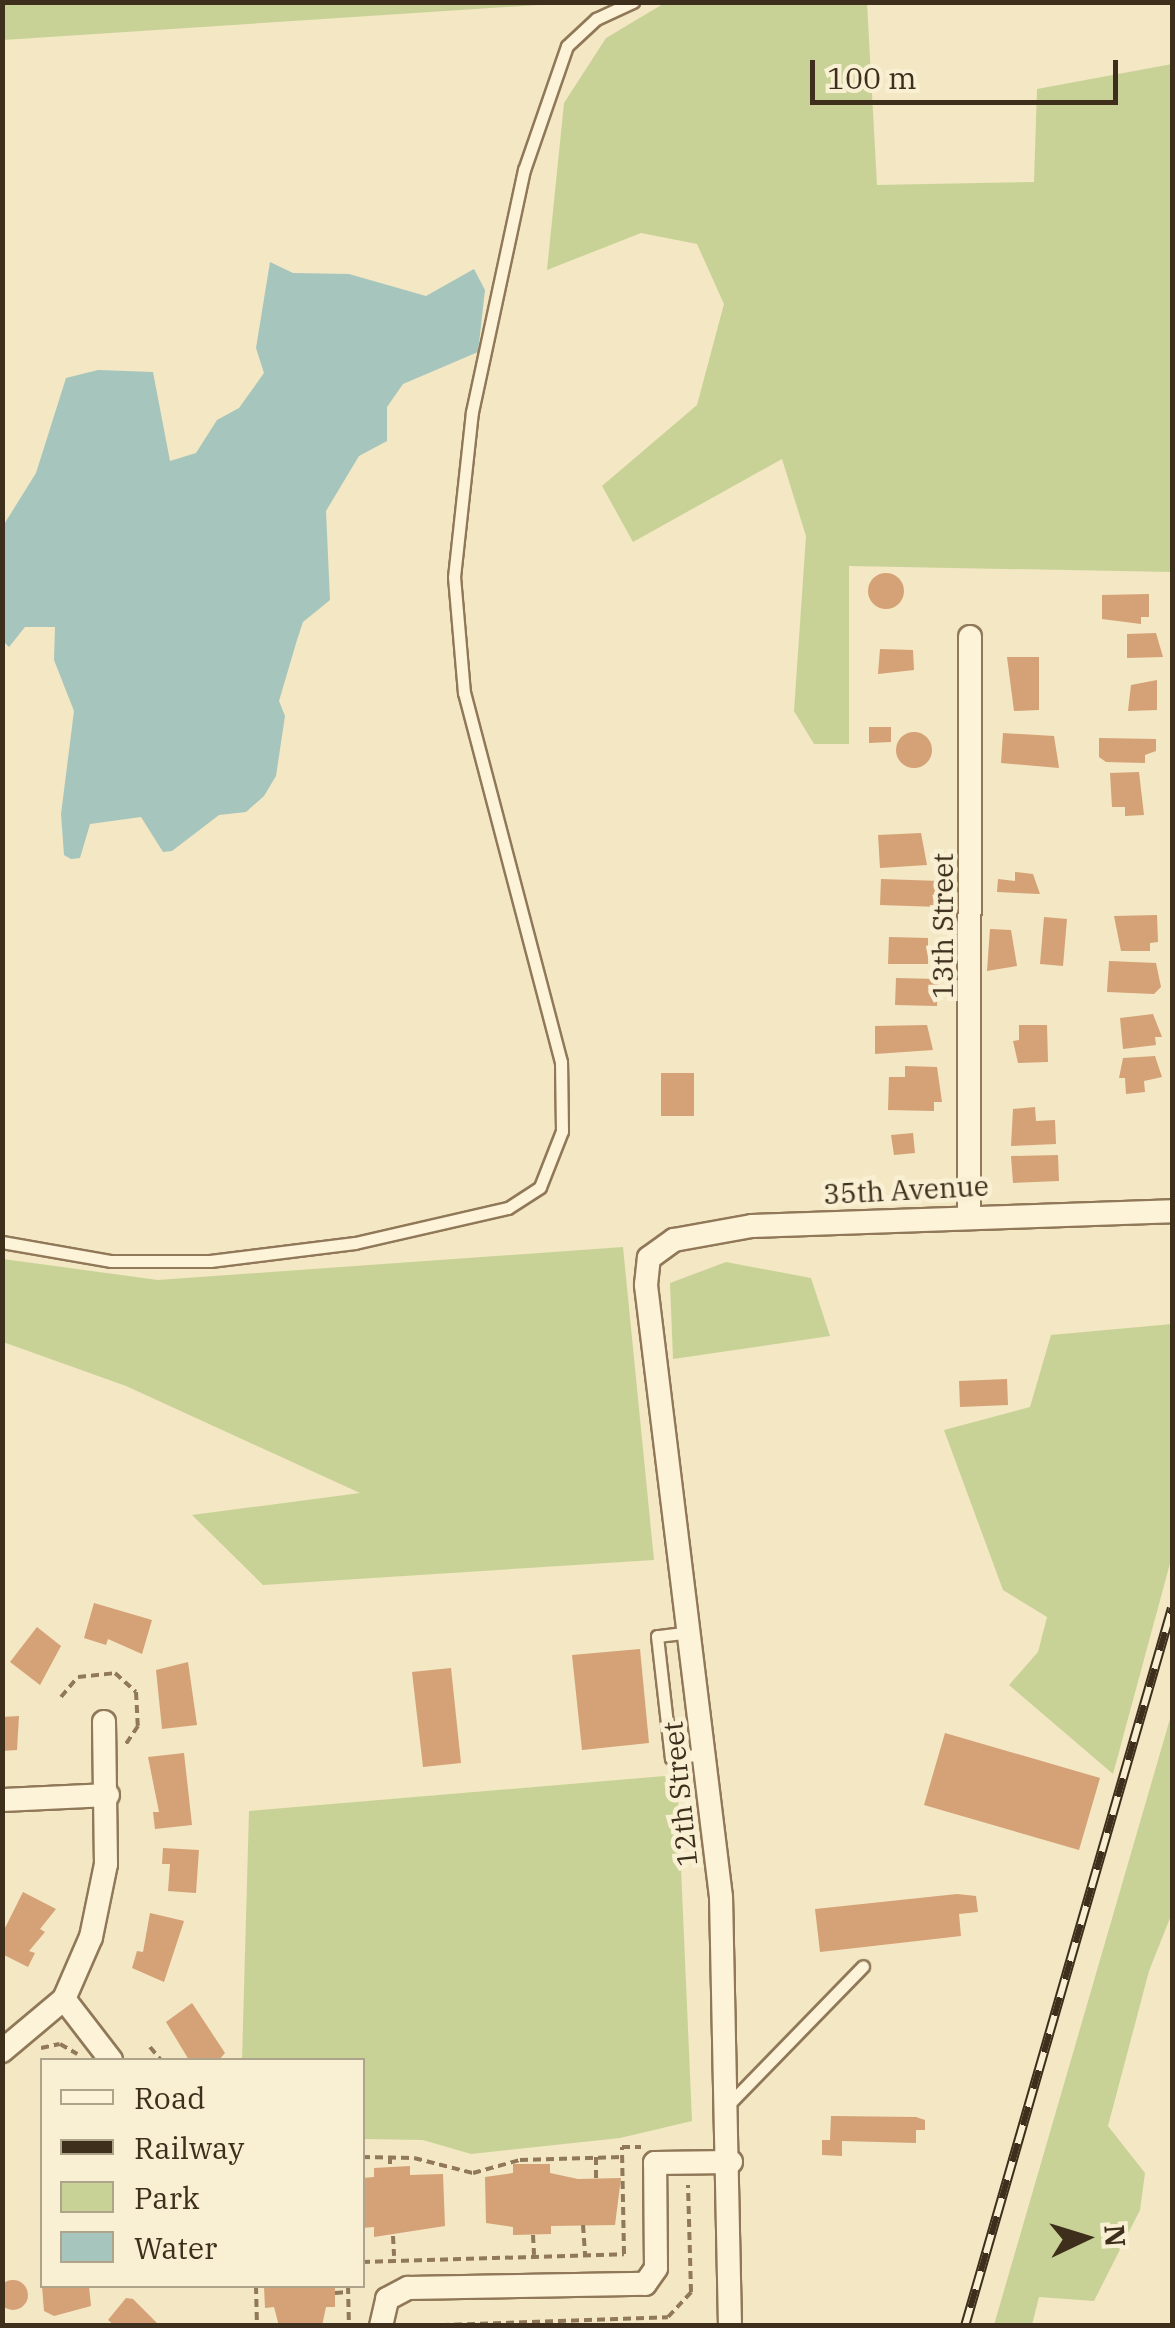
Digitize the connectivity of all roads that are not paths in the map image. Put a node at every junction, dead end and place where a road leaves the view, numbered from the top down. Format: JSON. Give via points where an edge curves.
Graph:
{"nodes":[{"id":1,"x":633,"y":2,"type":"edge"},
{"id":2,"x":970,"y":637,"type":"dead end"},
{"id":3,"x":1172,"y":1211,"type":"edge"},
{"id":4,"x":969,"y":1216,"type":"junction"},
{"id":5,"x":2,"y":1242,"type":"edge"},
{"id":6,"x":649,"y":1258,"type":"joint"},
{"id":7,"x":691,"y":1632,"type":"junction"},
{"id":8,"x":104,"y":1722,"type":"dead end"},
{"id":9,"x":707,"y":1754,"type":"junction"},
{"id":10,"x":108,"y":1795,"type":"junction"},
{"id":11,"x":2,"y":1800,"type":"edge"},
{"id":12,"x":863,"y":1966,"type":"dead end"},
{"id":13,"x":64,"y":1999,"type":"junction"},
{"id":14,"x":2,"y":2051,"type":"edge"},
{"id":15,"x":110,"y":2058,"type":"edge"},
{"id":16,"x":729,"y":2104,"type":"junction"},
{"id":17,"x":731,"y":2162,"type":"junction"},
{"id":18,"x":381,"y":2326,"type":"edge"},
{"id":19,"x":730,"y":2326,"type":"edge"}],
"edges":[{"from":1,"to":5,"type":"lane","via":[[596,19],[567,46],[524,170],[472,412],[454,577],[464,693],[561,1062],[562,1131],[540,1187],[508,1208],[355,1244],[210,1260],[111,1260]]},
{"from":2,"to":4,"type":"street","name":"13th Street"},
{"from":3,"to":4,"type":"street","name":"35th Avenue"},
{"from":4,"to":6,"type":"street","name":"35th Avenue","via":[[752,1226],[674,1240]]},
{"from":6,"to":7,"type":"street","name":"12th Street","via":[[646,1285]]},
{"from":7,"to":9,"type":"street","name":"12th Street"},
{"from":7,"to":9,"type":"lane","via":[[657,1636],[670,1758]]},
{"from":8,"to":10,"type":"street"},
{"from":9,"to":16,"type":"street","name":"12th Street"},
{"from":10,"to":11,"type":"street"},
{"from":10,"to":13,"type":"street","via":[[102,1895]]},
{"from":12,"to":16,"type":"lane"},
{"from":13,"to":14,"type":"street"},
{"from":13,"to":15,"type":"street"},
{"from":16,"to":17,"type":"street","name":"12th Street"},
{"from":17,"to":18,"type":"street","via":[[655,2163],[656,2268],[645,2284],[408,2288],[387,2299]]},
{"from":17,"to":19,"type":"street","name":"12th Street"}]}
